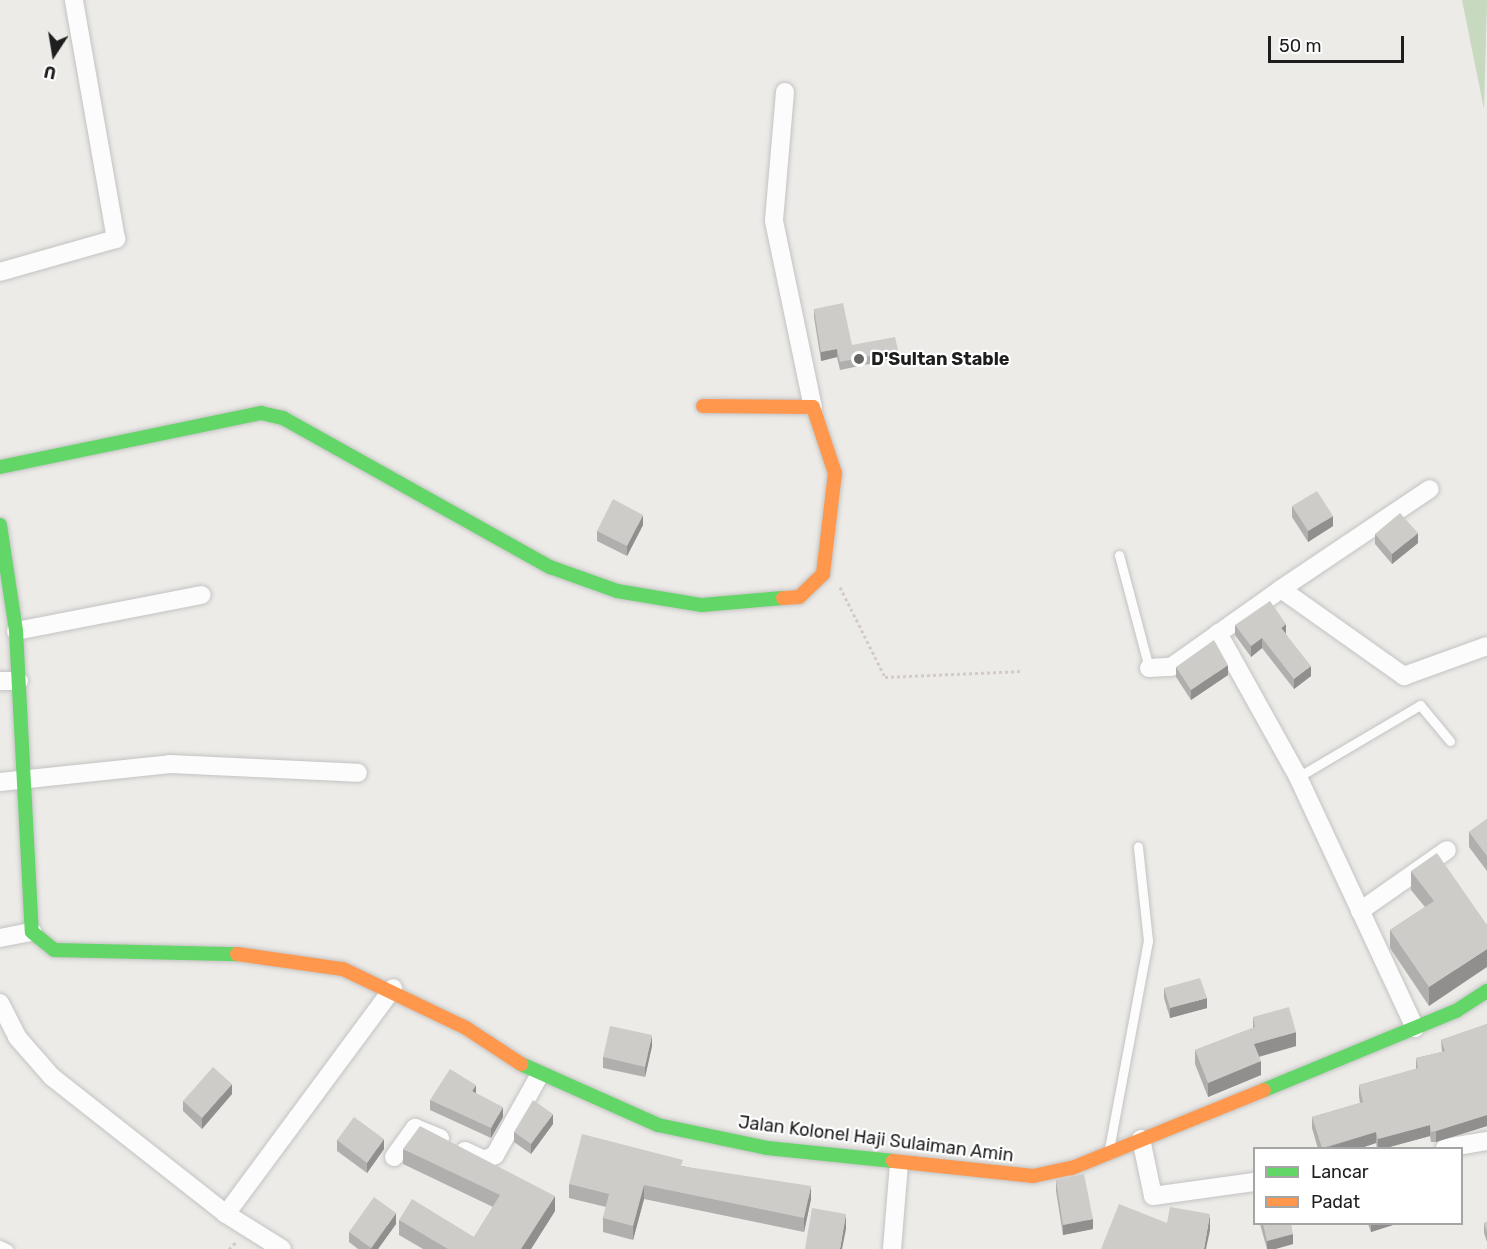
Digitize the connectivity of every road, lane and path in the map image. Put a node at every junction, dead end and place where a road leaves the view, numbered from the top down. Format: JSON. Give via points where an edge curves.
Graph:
{"nodes":[{"id":1,"x":74,"y":0,"type":"edge"},
{"id":2,"x":785,"y":92,"type":"dead end"},
{"id":3,"x":0,"y":272,"type":"edge"},
{"id":4,"x":703,"y":406,"type":"dead end"},
{"id":5,"x":813,"y":407,"type":"junction"},
{"id":6,"x":0,"y":467,"type":"edge"},
{"id":7,"x":1430,"y":489,"type":"dead end"},
{"id":8,"x":0,"y":525,"type":"edge"},
{"id":9,"x":1119,"y":555,"type":"dead end"},
{"id":10,"x":823,"y":574,"type":"junction"},
{"id":11,"x":1281,"y":589,"type":"junction"},
{"id":12,"x":202,"y":595,"type":"dead end"},
{"id":13,"x":16,"y":631,"type":"junction"},
{"id":14,"x":1218,"y":633,"type":"junction"},
{"id":15,"x":1487,"y":646,"type":"edge"},
{"id":16,"x":1149,"y":668,"type":"joint"},
{"id":17,"x":1020,"y":672,"type":"dead end"},
{"id":18,"x":0,"y":681,"type":"edge"},
{"id":19,"x":19,"y":681,"type":"junction"},
{"id":20,"x":1449,"y":741,"type":"dead end"},
{"id":21,"x":358,"y":773,"type":"dead end"},
{"id":22,"x":1298,"y":777,"type":"junction"},
{"id":23,"x":0,"y":782,"type":"edge"},
{"id":24,"x":20,"y":783,"type":"junction"},
{"id":25,"x":1138,"y":847,"type":"dead end"},
{"id":26,"x":1447,"y":850,"type":"dead end"},
{"id":27,"x":1360,"y":911,"type":"junction"},
{"id":28,"x":32,"y":932,"type":"junction"},
{"id":29,"x":0,"y":938,"type":"edge"},
{"id":30,"x":393,"y":988,"type":"junction"},
{"id":31,"x":1487,"y":991,"type":"edge"},
{"id":32,"x":0,"y":1002,"type":"edge"},
{"id":33,"x":1415,"y":1028,"type":"junction"},
{"id":34,"x":539,"y":1076,"type":"junction"},
{"id":35,"x":1142,"y":1138,"type":"junction"},
{"id":36,"x":1487,"y":1142,"type":"edge"},
{"id":37,"x":1457,"y":1147,"type":"edge"},
{"id":38,"x":1109,"y":1151,"type":"junction"},
{"id":39,"x":394,"y":1157,"type":"dead end"},
{"id":40,"x":899,"y":1164,"type":"junction"},
{"id":41,"x":1253,"y":1182,"type":"edge"},
{"id":42,"x":226,"y":1214,"type":"junction"},
{"id":43,"x":0,"y":1245,"type":"edge"},
{"id":44,"x":8,"y":1249,"type":"edge"},
{"id":45,"x":282,"y":1249,"type":"edge"},
{"id":46,"x":892,"y":1249,"type":"edge"}],
"edges":[{"from":1,"to":3,"type":"street","via":[[116,239]]},
{"from":2,"to":5,"type":"street","via":[[774,221]]},
{"from":4,"to":5,"type":"street"},
{"from":5,"to":10,"type":"street","via":[[835,473]]},
{"from":6,"to":10,"type":"street","via":[[261,413],[283,418],[550,567],[617,591],[702,604],[763,602],[799,597]]},
{"from":7,"to":11,"type":"street"},
{"from":8,"to":13,"type":"street"},
{"from":9,"to":16,"type":"lane"},
{"from":10,"to":17,"type":"path","via":[[850,602],[885,676]]},
{"from":11,"to":14,"type":"street"},
{"from":11,"to":15,"type":"street","via":[[1404,676]]},
{"from":12,"to":13,"type":"street"},
{"from":13,"to":19,"type":"street"},
{"from":14,"to":16,"type":"street","via":[[1171,667]]},
{"from":14,"to":22,"type":"street"},
{"from":18,"to":19,"type":"street"},
{"from":19,"to":24,"type":"street"},
{"from":20,"to":22,"type":"lane","via":[[1420,705]]},
{"from":21,"to":24,"type":"street","via":[[170,764]]},
{"from":22,"to":27,"type":"street"},
{"from":23,"to":24,"type":"street"},
{"from":24,"to":28,"type":"street"},
{"from":25,"to":38,"type":"lane","via":[[1148,941]]},
{"from":26,"to":27,"type":"street"},
{"from":27,"to":33,"type":"street"},
{"from":28,"to":29,"type":"street"},
{"from":28,"to":30,"type":"street","name":"Jalan Kolonel Haji Sulaiman Amin","via":[[54,950],[258,954],[343,969]]},
{"from":30,"to":34,"type":"street","name":"Jalan Kolonel Haji Sulaiman Amin"},
{"from":30,"to":42,"type":"street"},
{"from":31,"to":33,"type":"street","name":"Jalan Kolonel Haji Sulaiman Amin"},
{"from":32,"to":42,"type":"street","via":[[17,1037],[52,1077]]},
{"from":33,"to":35,"type":"street","name":"Jalan Kolonel Haji Sulaiman Amin"},
{"from":34,"to":39,"type":"street","via":[[492,1159],[484,1160],[417,1127]]},
{"from":34,"to":40,"type":"street","name":"Jalan Kolonel Haji Sulaiman Amin","via":[[658,1125],[766,1148]]},
{"from":35,"to":38,"type":"street","name":"Jalan Kolonel Haji Sulaiman Amin"},
{"from":35,"to":41,"type":"street","via":[[1154,1196]]},
{"from":36,"to":37,"type":"street"},
{"from":38,"to":40,"type":"street","name":"Jalan Kolonel Haji Sulaiman Amin","via":[[1037,1176]]},
{"from":40,"to":46,"type":"street"},
{"from":42,"to":45,"type":"street"},
{"from":43,"to":44,"type":"lane"}]}
